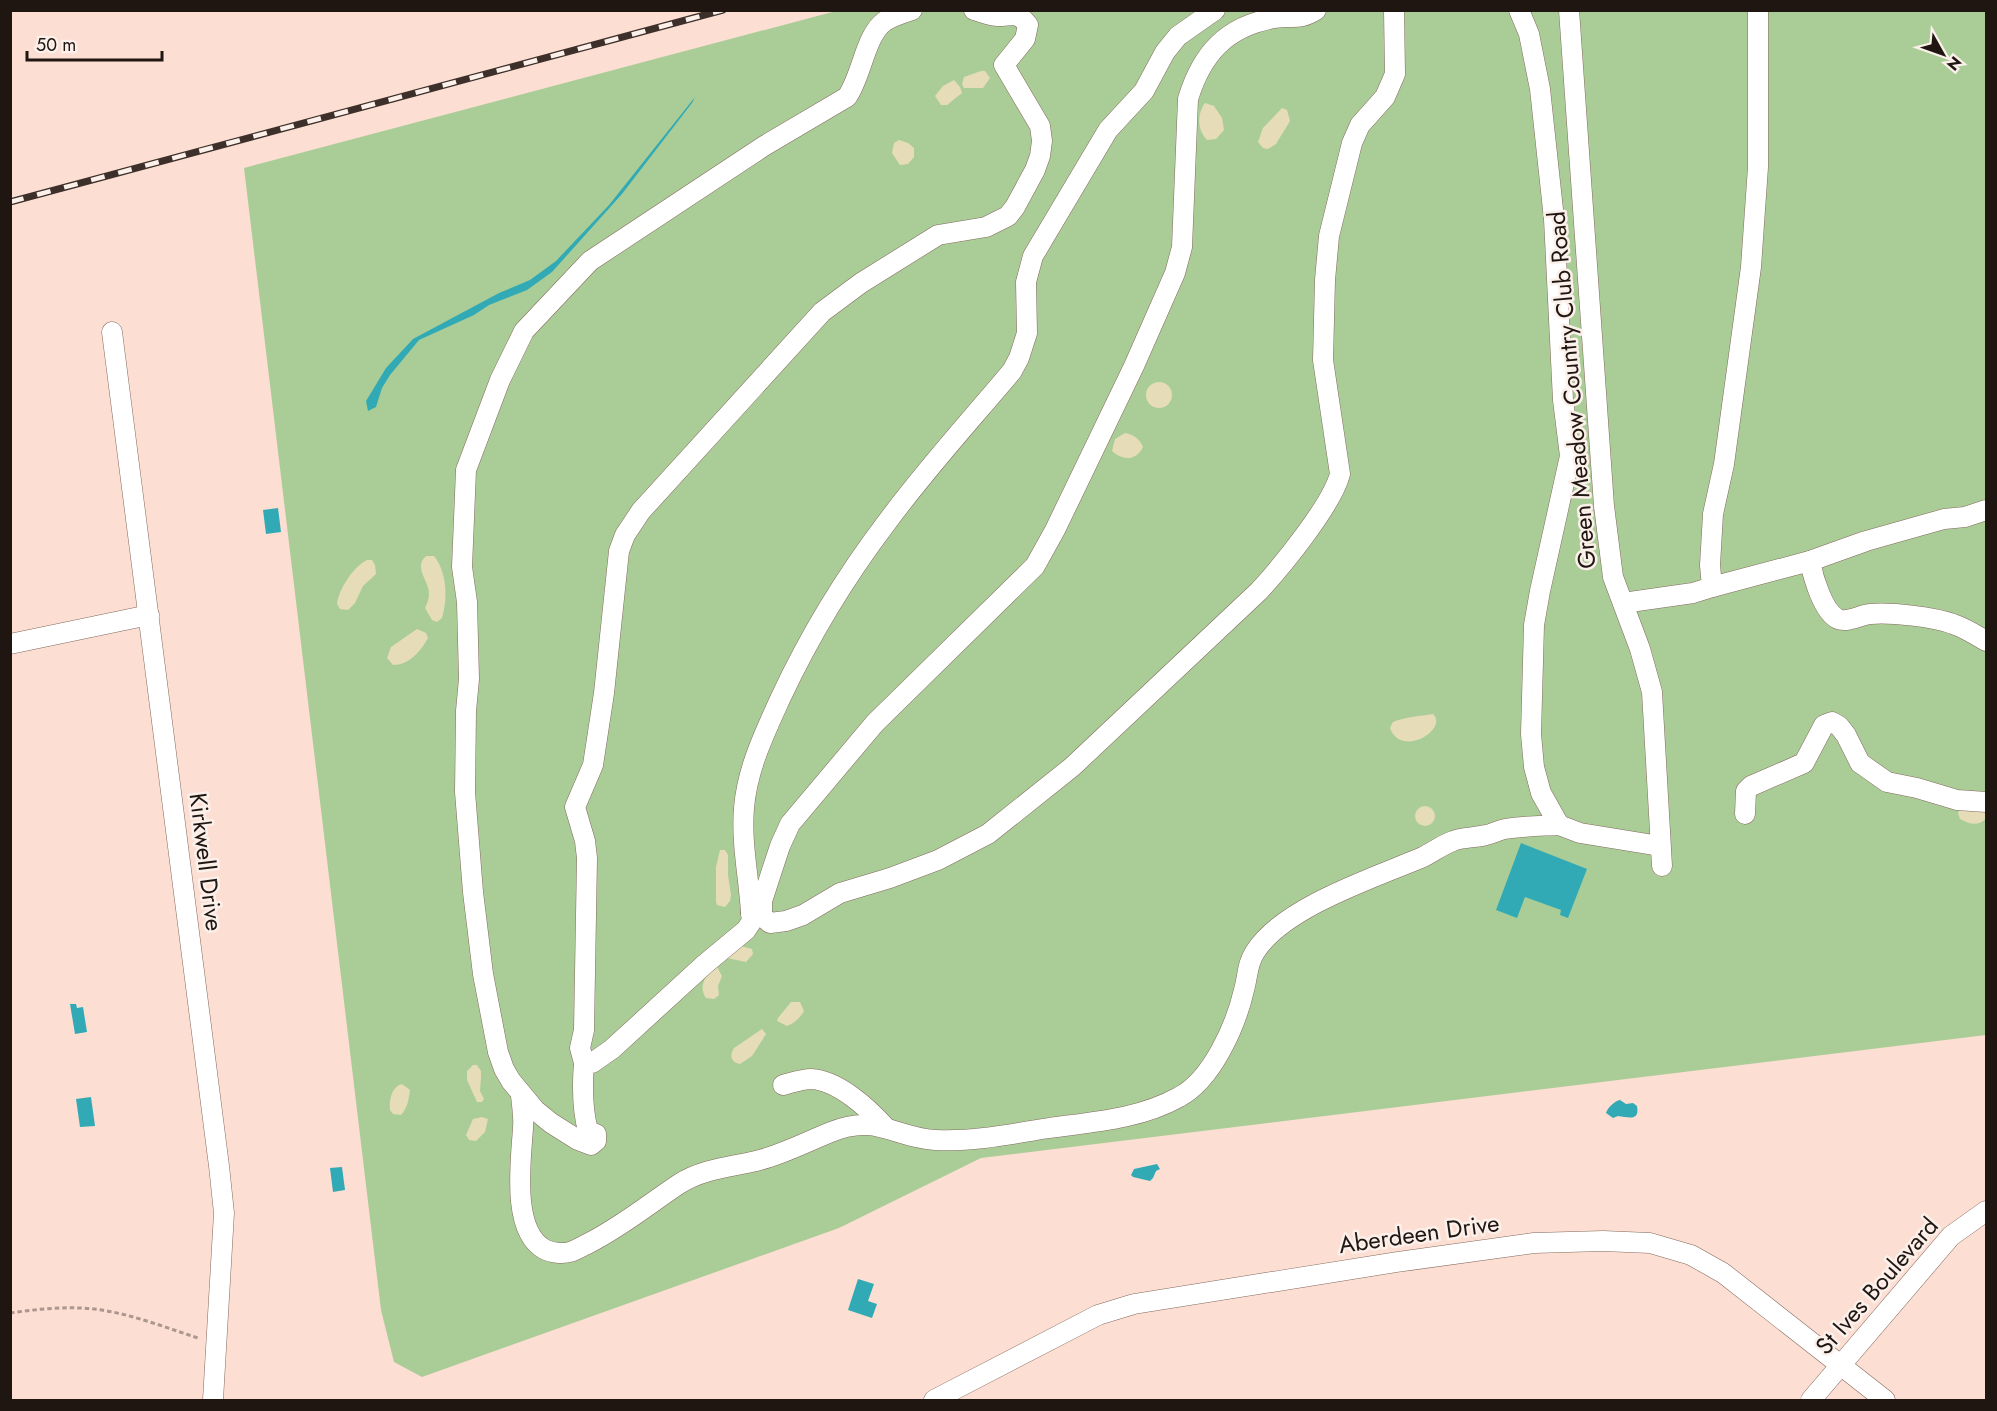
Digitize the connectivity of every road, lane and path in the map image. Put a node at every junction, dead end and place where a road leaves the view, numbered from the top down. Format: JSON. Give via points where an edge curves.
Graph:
{"nodes":[{"id":1,"x":912,"y":10,"type":"edge"},
{"id":2,"x":974,"y":10,"type":"edge"},
{"id":3,"x":1215,"y":10,"type":"edge"},
{"id":4,"x":1316,"y":10,"type":"edge"},
{"id":5,"x":1394,"y":10,"type":"edge"},
{"id":6,"x":1519,"y":10,"type":"edge"},
{"id":7,"x":1569,"y":10,"type":"edge"},
{"id":8,"x":1758,"y":10,"type":"edge"},
{"id":9,"x":112,"y":332,"type":"dead end"},
{"id":10,"x":1986,"y":510,"type":"edge"},
{"id":11,"x":1810,"y":561,"type":"junction"},
{"id":12,"x":1712,"y":587,"type":"junction"},
{"id":13,"x":1623,"y":603,"type":"junction"},
{"id":14,"x":148,"y":615,"type":"junction"},
{"id":15,"x":1986,"y":641,"type":"edge"},
{"id":16,"x":10,"y":644,"type":"edge"},
{"id":17,"x":1986,"y":802,"type":"edge"},
{"id":18,"x":1745,"y":814,"type":"dead end"},
{"id":19,"x":1559,"y":825,"type":"junction"},
{"id":20,"x":1660,"y":846,"type":"junction"},
{"id":21,"x":1662,"y":866,"type":"dead end"},
{"id":22,"x":757,"y":914,"type":"junction"},
{"id":23,"x":584,"y":1063,"type":"junction"},
{"id":24,"x":783,"y":1085,"type":"dead end"},
{"id":25,"x":521,"y":1095,"type":"junction"},
{"id":26,"x":886,"y":1128,"type":"junction"},
{"id":27,"x":1986,"y":1211,"type":"edge"},
{"id":28,"x":10,"y":1312,"type":"edge"},
{"id":29,"x":217,"y":1344,"type":"junction"},
{"id":30,"x":1841,"y":1366,"type":"junction"},
{"id":31,"x":213,"y":1401,"type":"edge"},
{"id":32,"x":934,"y":1401,"type":"edge"},
{"id":33,"x":1811,"y":1401,"type":"edge"},
{"id":34,"x":1885,"y":1401,"type":"edge"}],
"edges":[{"from":1,"to":25,"type":"street","via":[[884,22],[873,36],[847,97],[764,146],[590,261],[575,275],[524,331],[475,441],[466,470],[463,515],[469,679],[465,792],[483,974],[498,1052]]},
{"from":2,"to":23,"type":"street","via":[[997,16],[1022,16],[1029,25],[1025,39],[1004,65],[1040,126],[1042,141],[1035,170],[1015,207],[1008,216],[986,227],[938,235],[822,312],[624,535],[593,765],[575,807],[587,858],[584,1030],[580,1048]]},
{"from":3,"to":22,"type":"street","via":[[1178,36],[1144,91],[1108,130],[1033,256],[1026,282],[1027,333],[1012,371],[888,521],[842,586],[794,670],[759,747],[744,809],[744,839]]},
{"from":4,"to":22,"type":"street","via":[[1303,18],[1263,20],[1236,31],[1217,45],[1203,63],[1188,99],[1182,247],[1175,273],[1054,530],[1035,566],[875,723],[790,824]]},
{"from":5,"to":22,"type":"street","via":[[1395,74],[1385,97],[1360,124],[1352,143],[1329,236],[1323,360],[1340,474],[1314,520],[1259,591],[1072,767],[988,834],[938,860],[840,892],[786,921],[770,923]]},
{"from":6,"to":19,"type":"street","via":[[1529,34],[1540,88],[1554,219],[1563,400],[1570,456],[1534,626],[1534,767],[1541,793]]},
{"from":7,"to":13,"type":"street","name":"Green Meadow Country Club Road","via":[[1604,506],[1613,577]]},
{"from":8,"to":12,"type":"street","via":[[1758,167],[1752,256],[1724,464],[1713,514]]},
{"from":9,"to":14,"type":"street","name":"Kirkwell Drive"},
{"from":10,"to":11,"type":"street","via":[[1866,541]]},
{"from":11,"to":12,"type":"street"},
{"from":11,"to":15,"type":"street","via":[[1812,576],[1835,618],[1843,621],[1870,614],[1936,620],[1954,624]]},
{"from":12,"to":13,"type":"street"},
{"from":13,"to":20,"type":"street","name":"Green Meadow Country Club Road","via":[[1652,692]]},
{"from":14,"to":16,"type":"street"},
{"from":14,"to":29,"type":"street","name":"Kirkwell Drive","via":[[224,1213]]},
{"from":17,"to":18,"type":"street","via":[[1957,800],[1887,782],[1860,763],[1846,735],[1832,722],[1824,725],[1804,763],[1746,791]]},
{"from":19,"to":20,"type":"street","via":[[1580,833]]},
{"from":19,"to":26,"type":"street","via":[[1503,829],[1455,840],[1303,911],[1273,931],[1248,966],[1233,1023],[1215,1061],[1184,1095],[1158,1108],[1108,1120],[988,1138],[914,1138]]},
{"from":20,"to":21,"type":"street","name":"Green Meadow Country Club Road"},
{"from":22,"to":23,"type":"street","via":[[746,930],[612,1049],[592,1063]]},
{"from":23,"to":25,"type":"street","via":[[585,1118],[588,1131],[596,1134],[591,1145],[550,1123]]},
{"from":24,"to":26,"type":"street","via":[[810,1079],[821,1081],[853,1095]]},
{"from":25,"to":26,"type":"street","via":[[524,1125],[520,1193],[524,1218],[537,1243],[546,1251],[557,1252],[570,1252],[599,1238],[683,1182],[723,1167],[774,1156],[838,1129],[861,1124]]},
{"from":27,"to":30,"type":"street","name":"St Ives Boulevard","via":[[1951,1236]]},
{"from":28,"to":29,"type":"path","via":[[65,1307],[96,1309]]},
{"from":29,"to":31,"type":"street","name":"Kirkwell Drive"},
{"from":30,"to":32,"type":"street","name":"Aberdeen Drive","via":[[1723,1273],[1691,1255],[1650,1243],[1534,1243],[1134,1304],[1098,1315]]},
{"from":30,"to":33,"type":"street","name":"St Ives Boulevard"},
{"from":30,"to":34,"type":"street","name":"Aberdeen Drive"}]}
